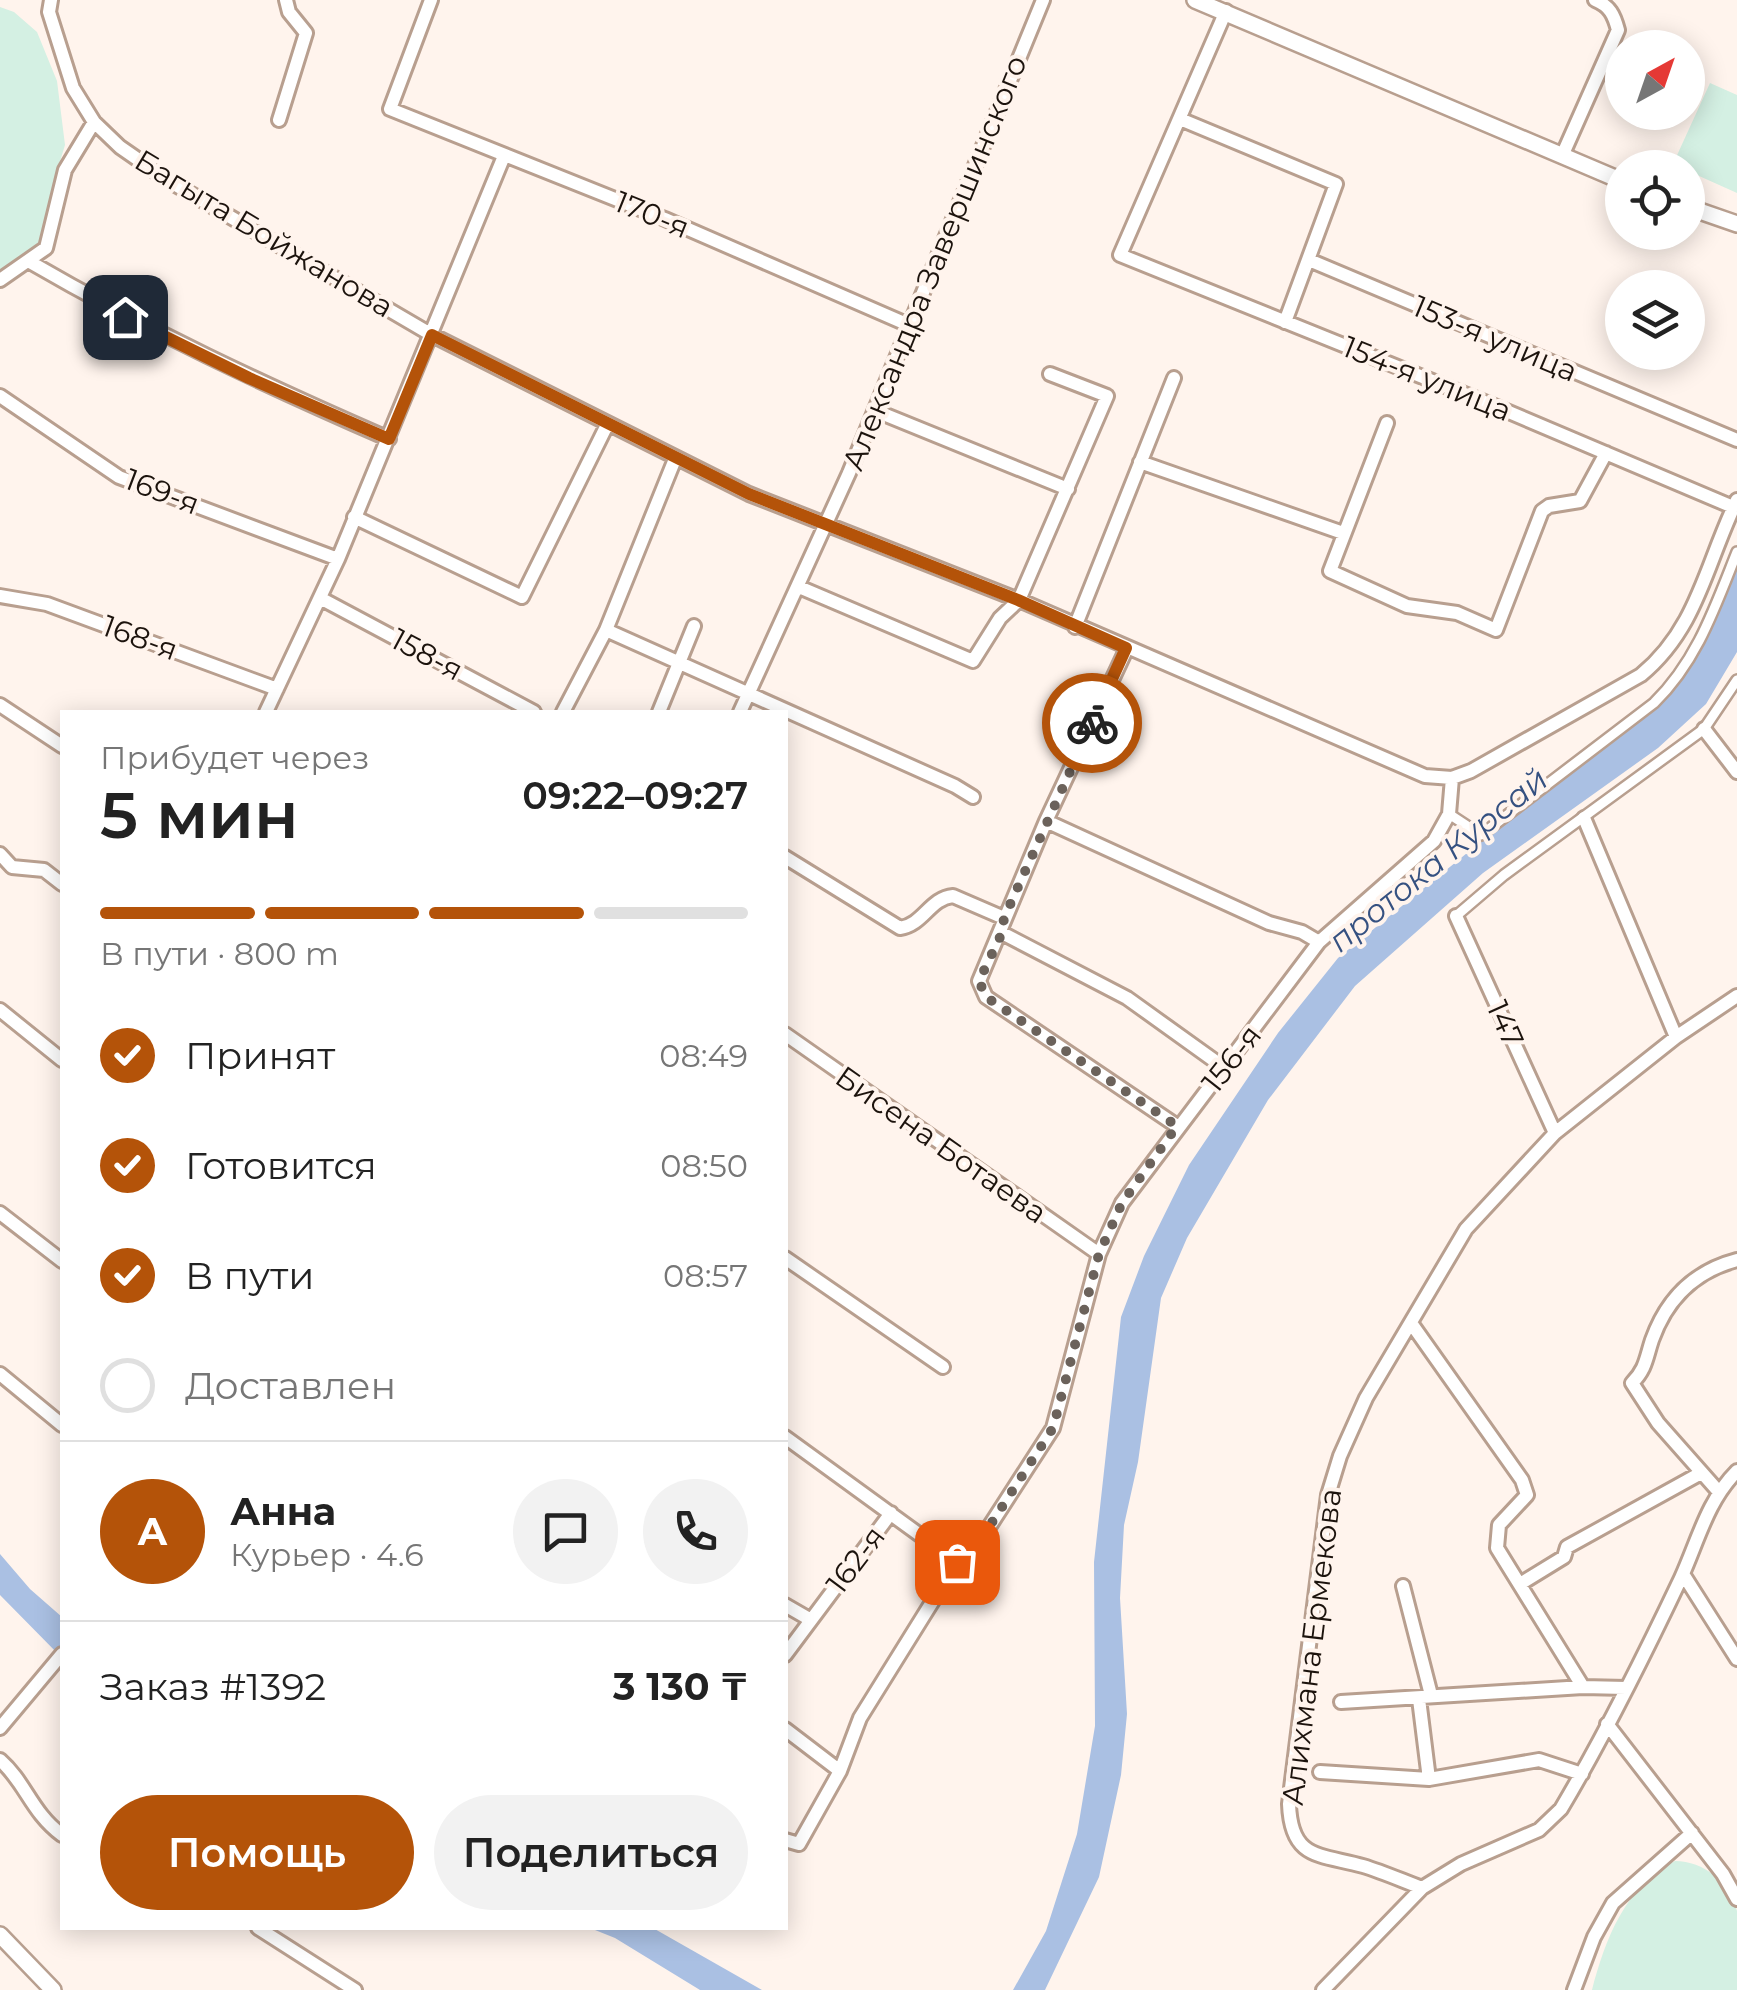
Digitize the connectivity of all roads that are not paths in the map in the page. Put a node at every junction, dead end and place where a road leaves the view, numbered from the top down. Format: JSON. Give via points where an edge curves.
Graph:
{"nodes":[{"id":1,"x":51,"y":0,"type":"edge"},
{"id":2,"x":286,"y":0,"type":"edge"},
{"id":3,"x":432,"y":0,"type":"edge"},
{"id":4,"x":1042,"y":0,"type":"edge"},
{"id":5,"x":1195,"y":0,"type":"edge"},
{"id":6,"x":1595,"y":0,"type":"edge"},
{"id":7,"x":1226,"y":11,"type":"junction"},
{"id":8,"x":1180,"y":118,"type":"junction"},
{"id":9,"x":279,"y":120,"type":"dead end"},
{"id":10,"x":94,"y":122,"type":"junction"},
{"id":11,"x":504,"y":156,"type":"junction"},
{"id":12,"x":1562,"y":156,"type":"junction"},
{"id":13,"x":1605,"y":174,"type":"edge"},
{"id":14,"x":1705,"y":214,"type":"edge"},
{"id":15,"x":1708,"y":215,"type":"junction"},
{"id":16,"x":1737,"y":224,"type":"edge"},
{"id":17,"x":1737,"y":232,"type":"edge"},
{"id":18,"x":1309,"y":260,"type":"junction"},
{"id":19,"x":30,"y":262,"type":"junction"},
{"id":20,"x":0,"y":280,"type":"edge"},
{"id":21,"x":1285,"y":322,"type":"junction"},
{"id":22,"x":911,"y":326,"type":"junction"},
{"id":23,"x":432,"y":335,"type":"junction"},
{"id":24,"x":1050,"y":374,"type":"dead end"},
{"id":25,"x":1174,"y":378,"type":"dead end"},
{"id":26,"x":0,"y":396,"type":"edge"},
{"id":27,"x":876,"y":410,"type":"junction"},
{"id":28,"x":1388,"y":423,"type":"dead end"},
{"id":29,"x":607,"y":424,"type":"junction"},
{"id":30,"x":389,"y":439,"type":"junction"},
{"id":31,"x":1737,"y":440,"type":"edge"},
{"id":32,"x":1606,"y":453,"type":"junction"},
{"id":33,"x":674,"y":458,"type":"junction"},
{"id":34,"x":1140,"y":462,"type":"junction"},
{"id":35,"x":1068,"y":488,"type":"junction"},
{"id":36,"x":1735,"y":504,"type":"edge"},
{"id":37,"x":354,"y":517,"type":"junction"},
{"id":38,"x":827,"y":526,"type":"junction"},
{"id":39,"x":1344,"y":534,"type":"junction"},
{"id":40,"x":1737,"y":552,"type":"edge"},
{"id":41,"x":338,"y":559,"type":"junction"},
{"id":42,"x":799,"y":587,"type":"junction"},
{"id":43,"x":0,"y":596,"type":"edge"},
{"id":44,"x":320,"y":598,"type":"junction"},
{"id":45,"x":1018,"y":600,"type":"junction"},
{"id":46,"x":694,"y":626,"type":"dead end"},
{"id":47,"x":1074,"y":627,"type":"junction"},
{"id":48,"x":606,"y":630,"type":"junction"},
{"id":49,"x":1126,"y":648,"type":"junction"},
{"id":50,"x":681,"y":664,"type":"junction"},
{"id":51,"x":1737,"y":680,"type":"edge"},
{"id":52,"x":277,"y":689,"type":"junction"},
{"id":53,"x":749,"y":694,"type":"junction"},
{"id":54,"x":0,"y":705,"type":"edge"},
{"id":55,"x":267,"y":710,"type":"edge"},
{"id":56,"x":530,"y":710,"type":"edge"},
{"id":57,"x":564,"y":710,"type":"edge"},
{"id":58,"x":659,"y":710,"type":"edge"},
{"id":59,"x":741,"y":710,"type":"edge"},
{"id":60,"x":785,"y":710,"type":"edge"},
{"id":61,"x":788,"y":711,"type":"edge"},
{"id":62,"x":1704,"y":728,"type":"junction"},
{"id":63,"x":60,"y":745,"type":"edge"},
{"id":64,"x":1737,"y":772,"type":"edge"},
{"id":65,"x":1452,"y":778,"type":"junction"},
{"id":66,"x":973,"y":797,"type":"dead end"},
{"id":67,"x":1449,"y":814,"type":"junction"},
{"id":68,"x":1584,"y":818,"type":"junction"},
{"id":69,"x":1046,"y":821,"type":"junction"},
{"id":70,"x":0,"y":854,"type":"edge"},
{"id":71,"x":788,"y":859,"type":"edge"},
{"id":72,"x":60,"y":882,"type":"edge"},
{"id":73,"x":1456,"y":916,"type":"joint"},
{"id":74,"x":1003,"y":926,"type":"junction"},
{"id":75,"x":1319,"y":942,"type":"junction"},
{"id":76,"x":1737,"y":996,"type":"edge"},
{"id":77,"x":0,"y":1010,"type":"edge"},
{"id":78,"x":788,"y":1036,"type":"edge"},
{"id":79,"x":1676,"y":1038,"type":"junction"},
{"id":80,"x":60,"y":1058,"type":"edge"},
{"id":81,"x":1226,"y":1069,"type":"junction"},
{"id":82,"x":1177,"y":1126,"type":"junction"},
{"id":83,"x":1554,"y":1134,"type":"junction"},
{"id":84,"x":0,"y":1212,"type":"edge"},
{"id":85,"x":1099,"y":1254,"type":"junction"},
{"id":86,"x":60,"y":1259,"type":"edge"},
{"id":87,"x":788,"y":1260,"type":"edge"},
{"id":88,"x":1737,"y":1260,"type":"edge"},
{"id":89,"x":1411,"y":1323,"type":"junction"},
{"id":90,"x":943,"y":1367,"type":"dead end"},
{"id":91,"x":0,"y":1374,"type":"edge"},
{"id":92,"x":60,"y":1423,"type":"edge"},
{"id":93,"x":788,"y":1439,"type":"edge"},
{"id":94,"x":1737,"y":1472,"type":"edge"},
{"id":95,"x":1702,"y":1473,"type":"junction"},
{"id":96,"x":1719,"y":1492,"type":"junction"},
{"id":97,"x":891,"y":1513,"type":"junction"},
{"id":98,"x":957,"y":1562,"type":"junction"},
{"id":99,"x":1683,"y":1574,"type":"junction"},
{"id":100,"x":1520,"y":1584,"type":"junction"},
{"id":101,"x":1403,"y":1586,"type":"dead end"},
{"id":102,"x":788,"y":1607,"type":"edge"},
{"id":103,"x":810,"y":1620,"type":"junction"},
{"id":104,"x":1737,"y":1630,"type":"edge"},
{"id":105,"x":1722,"y":1639,"type":"junction"},
{"id":106,"x":788,"y":1651,"type":"edge"},
{"id":107,"x":60,"y":1656,"type":"edge"},
{"id":108,"x":1737,"y":1660,"type":"edge"},
{"id":109,"x":1583,"y":1687,"type":"junction"},
{"id":110,"x":1626,"y":1688,"type":"junction"},
{"id":111,"x":1425,"y":1696,"type":"junction"},
{"id":112,"x":1341,"y":1702,"type":"dead end"},
{"id":113,"x":1607,"y":1724,"type":"junction"},
{"id":114,"x":0,"y":1728,"type":"edge"},
{"id":115,"x":788,"y":1731,"type":"edge"},
{"id":116,"x":0,"y":1760,"type":"edge"},
{"id":117,"x":840,"y":1771,"type":"junction"},
{"id":118,"x":1320,"y":1772,"type":"dead end"},
{"id":119,"x":1582,"y":1774,"type":"junction"},
{"id":120,"x":1429,"y":1778,"type":"junction"},
{"id":121,"x":60,"y":1833,"type":"edge"},
{"id":122,"x":1692,"y":1833,"type":"junction"},
{"id":123,"x":788,"y":1841,"type":"edge"},
{"id":124,"x":1422,"y":1888,"type":"junction"},
{"id":125,"x":1737,"y":1899,"type":"edge"},
{"id":126,"x":261,"y":1930,"type":"edge"},
{"id":127,"x":0,"y":1934,"type":"edge"},
{"id":128,"x":337,"y":1978,"type":"junction"},
{"id":129,"x":53,"y":1990,"type":"edge"},
{"id":130,"x":324,"y":1990,"type":"edge"},
{"id":131,"x":356,"y":1990,"type":"edge"},
{"id":132,"x":1323,"y":1990,"type":"edge"},
{"id":133,"x":1574,"y":1990,"type":"edge"}],
"edges":[{"from":1,"to":10,"type":"street","name":"Багыта Бойжанова","via":[[60,50]]},
{"from":2,"to":9,"type":"street","via":[[306,33]]},
{"from":3,"to":11,"type":"street","name":"170-я","via":[[390,108]]},
{"from":4,"to":22,"type":"street","name":"Александра Завершинского"},
{"from":5,"to":7,"type":"street"},
{"from":6,"to":12,"type":"street","via":[[1614,15],[1618,30]]},
{"from":7,"to":8,"type":"street"},
{"from":7,"to":12,"type":"street"},
{"from":8,"to":18,"type":"street","via":[[1336,184]]},
{"from":8,"to":21,"type":"street","name":"154-я улица","via":[[1120,255]]},
{"from":10,"to":19,"type":"street","via":[[64,170],[49,242]]},
{"from":10,"to":23,"type":"street","name":"Багыта Бойжанова","via":[[169,180]]},
{"from":11,"to":22,"type":"street","name":"170-я"},
{"from":11,"to":23,"type":"street"},
{"from":12,"to":13,"type":"street"},
{"from":14,"to":15,"type":"street"},
{"from":15,"to":16,"type":"street"},
{"from":15,"to":17,"type":"street"},
{"from":18,"to":21,"type":"street"},
{"from":18,"to":31,"type":"street","name":"153-я улица"},
{"from":19,"to":20,"type":"street"},
{"from":19,"to":30,"type":"street","via":[[143,326]]},
{"from":21,"to":32,"type":"street","name":"154-я улица"},
{"from":22,"to":27,"type":"street","name":"Александра Завершинского"},
{"from":23,"to":29,"type":"street","name":"Багыта Бойжанова"},
{"from":23,"to":30,"type":"street"},
{"from":24,"to":35,"type":"street","via":[[1107,396]]},
{"from":25,"to":34,"type":"street"},
{"from":26,"to":41,"type":"street","name":"169-я","via":[[119,477]]},
{"from":27,"to":35,"type":"street"},
{"from":27,"to":38,"type":"street","name":"Александра Завершинского"},
{"from":28,"to":39,"type":"street"},
{"from":29,"to":33,"type":"street","name":"Багыта Бойжанова"},
{"from":29,"to":37,"type":"street","via":[[522,597]]},
{"from":30,"to":37,"type":"street"},
{"from":32,"to":36,"type":"street","name":"154-я улица"},
{"from":32,"to":39,"type":"street","via":[[1580,501],[1542,512],[1496,630],[1457,613],[1407,606],[1330,571]]},
{"from":33,"to":38,"type":"street","name":"Багыта Бойжанова"},
{"from":33,"to":48,"type":"street"},
{"from":34,"to":39,"type":"street"},
{"from":34,"to":47,"type":"street"},
{"from":35,"to":45,"type":"street"},
{"from":36,"to":65,"type":"street","via":[[1688,620],[1664,656]]},
{"from":37,"to":41,"type":"street"},
{"from":38,"to":42,"type":"street","name":"Александра Завершинского"},
{"from":38,"to":45,"type":"street","name":"Багыта Бойжанова"},
{"from":40,"to":67,"type":"street","via":[[1704,634],[1677,681],[1654,703],[1480,835]]},
{"from":41,"to":44,"type":"street"},
{"from":42,"to":45,"type":"street","via":[[972,661]]},
{"from":42,"to":53,"type":"street","name":"Александра Завершинского"},
{"from":43,"to":52,"type":"street","name":"168-я","via":[[47,604]]},
{"from":44,"to":52,"type":"street"},
{"from":44,"to":56,"type":"street","name":"158-я"},
{"from":45,"to":47,"type":"street","name":"Багыта Бойжанова"},
{"from":46,"to":50,"type":"street"},
{"from":47,"to":49,"type":"street","name":"Багыта Бойжанова"},
{"from":48,"to":50,"type":"street"},
{"from":48,"to":57,"type":"street"},
{"from":49,"to":65,"type":"street","name":"Багыта Бойжанова","via":[[1426,776]]},
{"from":49,"to":69,"type":"street"},
{"from":50,"to":53,"type":"street"},
{"from":50,"to":58,"type":"street"},
{"from":51,"to":62,"type":"street"},
{"from":52,"to":55,"type":"street"},
{"from":53,"to":59,"type":"street","name":"Александра Завершинского"},
{"from":53,"to":60,"type":"street"},
{"from":54,"to":63,"type":"street"},
{"from":61,"to":66,"type":"street"},
{"from":62,"to":64,"type":"street"},
{"from":62,"to":68,"type":"street"},
{"from":65,"to":67,"type":"street"},
{"from":67,"to":75,"type":"street","name":"156-я","via":[[1434,841]]},
{"from":68,"to":73,"type":"street"},
{"from":68,"to":79,"type":"street"},
{"from":69,"to":74,"type":"street"},
{"from":69,"to":75,"type":"street"},
{"from":70,"to":72,"type":"street","via":[[12,867],[44,870]]},
{"from":71,"to":74,"type":"street","via":[[900,928],[945,896]]},
{"from":73,"to":83,"type":"street","name":"147"},
{"from":74,"to":81,"type":"street","via":[[1127,998]]},
{"from":74,"to":82,"type":"street","via":[[979,981],[986,997]]},
{"from":75,"to":81,"type":"street","name":"156-я"},
{"from":76,"to":79,"type":"street","name":"Алихмана Ермекова"},
{"from":77,"to":80,"type":"street"},
{"from":78,"to":85,"type":"street","name":"Бисена Ботаева"},
{"from":79,"to":83,"type":"street","name":"Алихмана Ермекова"},
{"from":81,"to":82,"type":"street","name":"156-я"},
{"from":82,"to":85,"type":"street","name":"156-я","via":[[1122,1203]]},
{"from":83,"to":89,"type":"street","name":"Алихмана Ермекова","via":[[1466,1228]]},
{"from":84,"to":86,"type":"street"},
{"from":85,"to":98,"type":"street","name":"156-я","via":[[1053,1428],[980,1541]]},
{"from":87,"to":90,"type":"street"},
{"from":88,"to":95,"type":"street","via":[[1688,1282],[1666,1310],[1645,1370],[1632,1383]]},
{"from":89,"to":100,"type":"street","via":[[1522,1480],[1527,1495],[1499,1525],[1496,1538]]},
{"from":89,"to":124,"type":"street","name":"Алихмана Ермекова","via":[[1354,1423],[1328,1495],[1289,1804],[1299,1844],[1315,1855]]},
{"from":91,"to":92,"type":"street"},
{"from":93,"to":97,"type":"street"},
{"from":94,"to":96,"type":"street"},
{"from":95,"to":96,"type":"street"},
{"from":95,"to":100,"type":"street","via":[[1568,1547],[1564,1557]]},
{"from":96,"to":99,"type":"street"},
{"from":97,"to":98,"type":"street"},
{"from":97,"to":103,"type":"street","name":"162-я"},
{"from":98,"to":117,"type":"street","name":"156-я","via":[[860,1718]]},
{"from":99,"to":105,"type":"street"},
{"from":99,"to":110,"type":"street"},
{"from":100,"to":109,"type":"street"},
{"from":101,"to":111,"type":"street"},
{"from":102,"to":103,"type":"street"},
{"from":103,"to":106,"type":"street","name":"162-я"},
{"from":104,"to":105,"type":"street"},
{"from":105,"to":108,"type":"street"},
{"from":107,"to":114,"type":"street"},
{"from":109,"to":110,"type":"street"},
{"from":109,"to":111,"type":"street"},
{"from":110,"to":113,"type":"street"},
{"from":111,"to":112,"type":"street"},
{"from":111,"to":120,"type":"street"},
{"from":113,"to":119,"type":"street"},
{"from":113,"to":122,"type":"street"},
{"from":115,"to":117,"type":"street"},
{"from":116,"to":121,"type":"street","via":[[34,1810]]},
{"from":117,"to":123,"type":"street","name":"156-я","via":[[800,1844]]},
{"from":118,"to":120,"type":"street"},
{"from":119,"to":120,"type":"street","via":[[1539,1760]]},
{"from":119,"to":124,"type":"street","via":[[1539,1830]]},
{"from":122,"to":125,"type":"street"},
{"from":122,"to":133,"type":"street","via":[[1614,1903]]},
{"from":124,"to":132,"type":"street"},
{"from":126,"to":128,"type":"street"},
{"from":127,"to":129,"type":"street"},
{"from":128,"to":130,"type":"street"},
{"from":128,"to":131,"type":"street"}]}
